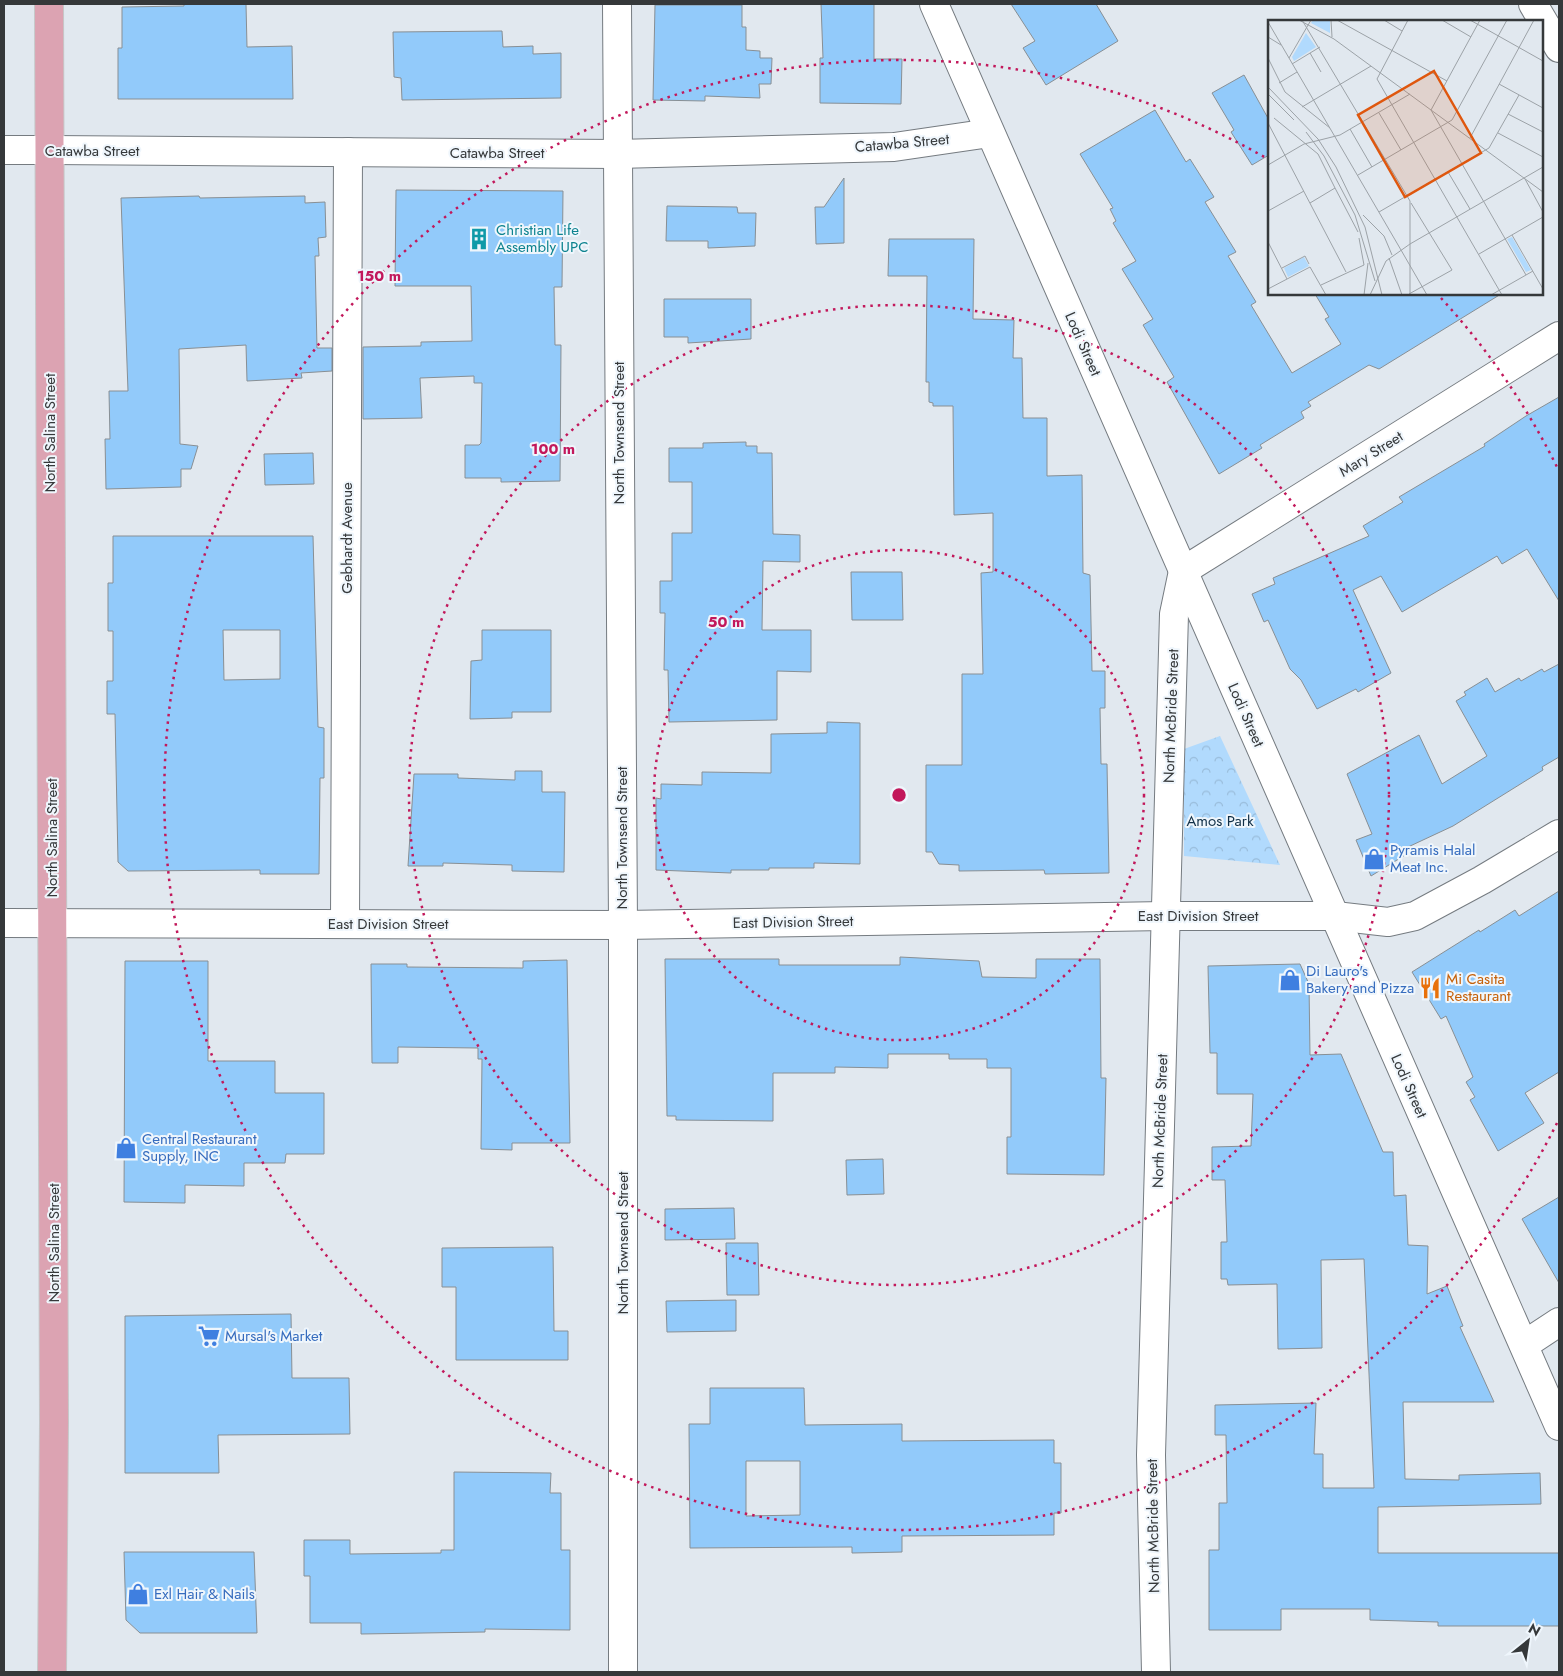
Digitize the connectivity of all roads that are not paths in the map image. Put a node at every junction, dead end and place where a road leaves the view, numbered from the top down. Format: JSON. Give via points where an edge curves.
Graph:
{"nodes":[{"id":1,"x":49,"y":4,"type":"edge"},
{"id":2,"x":617,"y":4,"type":"edge"},
{"id":3,"x":934,"y":4,"type":"edge"},
{"id":4,"x":1533,"y":4,"type":"edge"},
{"id":5,"x":1542,"y":20,"type":"edge"},
{"id":6,"x":1543,"y":21,"type":"edge"},
{"id":7,"x":1559,"y":48,"type":"edge"},
{"id":8,"x":990,"y":133,"type":"junction"},
{"id":9,"x":4,"y":150,"type":"edge"},
{"id":10,"x":50,"y":150,"type":"junction"},
{"id":11,"x":348,"y":152,"type":"junction"},
{"id":12,"x":617,"y":154,"type":"junction"},
{"id":13,"x":1559,"y":336,"type":"edge"},
{"id":14,"x":1183,"y":571,"type":"junction"},
{"id":15,"x":1559,"y":834,"type":"edge"},
{"id":16,"x":1166,"y":916,"type":"junction"},
{"id":17,"x":1335,"y":916,"type":"junction"},
{"id":18,"x":4,"y":922,"type":"edge"},
{"id":19,"x":52,"y":923,"type":"junction"},
{"id":20,"x":345,"y":924,"type":"junction"},
{"id":21,"x":623,"y":925,"type":"junction"},
{"id":22,"x":1559,"y":1322,"type":"edge"},
{"id":23,"x":1524,"y":1345,"type":"junction"},
{"id":24,"x":1559,"y":1426,"type":"edge"},
{"id":25,"x":52,"y":1672,"type":"edge"},
{"id":26,"x":623,"y":1672,"type":"edge"},
{"id":27,"x":1156,"y":1672,"type":"edge"}],
"edges":[{"from":1,"to":10,"type":"main road","name":"North Salina Street"},
{"from":2,"to":12,"type":"street","name":"North Townsend Street"},
{"from":3,"to":8,"type":"street","name":"Lodi Street"},
{"from":4,"to":5,"type":"street"},
{"from":6,"to":7,"type":"street"},
{"from":8,"to":12,"type":"street","name":"Catawba Street","via":[[894,147]]},
{"from":8,"to":14,"type":"street","name":"Lodi Street"},
{"from":9,"to":10,"type":"street","name":"Catawba Street"},
{"from":10,"to":11,"type":"street","name":"Catawba Street"},
{"from":10,"to":19,"type":"main road","name":"North Salina Street"},
{"from":11,"to":12,"type":"street","name":"Catawba Street"},
{"from":11,"to":20,"type":"street","name":"Gebhardt Avenue"},
{"from":12,"to":21,"type":"street","name":"North Townsend Street"},
{"from":13,"to":14,"type":"street","name":"Mary Street"},
{"from":14,"to":16,"type":"street","name":"North McBride Street","via":[[1174,614]]},
{"from":14,"to":17,"type":"street","name":"Lodi Street"},
{"from":15,"to":17,"type":"street","name":"East Division Street","via":[[1415,916],[1388,922]]},
{"from":16,"to":17,"type":"street","name":"East Division Street"},
{"from":16,"to":21,"type":"street","name":"East Division Street"},
{"from":16,"to":27,"type":"street","name":"North McBride Street","via":[[1151,1455]]},
{"from":17,"to":23,"type":"street","name":"Lodi Street"},
{"from":18,"to":19,"type":"street","name":"East Division Street"},
{"from":19,"to":20,"type":"street","name":"East Division Street"},
{"from":19,"to":25,"type":"main road","name":"North Salina Street"},
{"from":20,"to":21,"type":"street","name":"East Division Street"},
{"from":21,"to":26,"type":"street","name":"North Townsend Street"},
{"from":22,"to":23,"type":"street"},
{"from":23,"to":24,"type":"street","name":"Lodi Street"}]}
